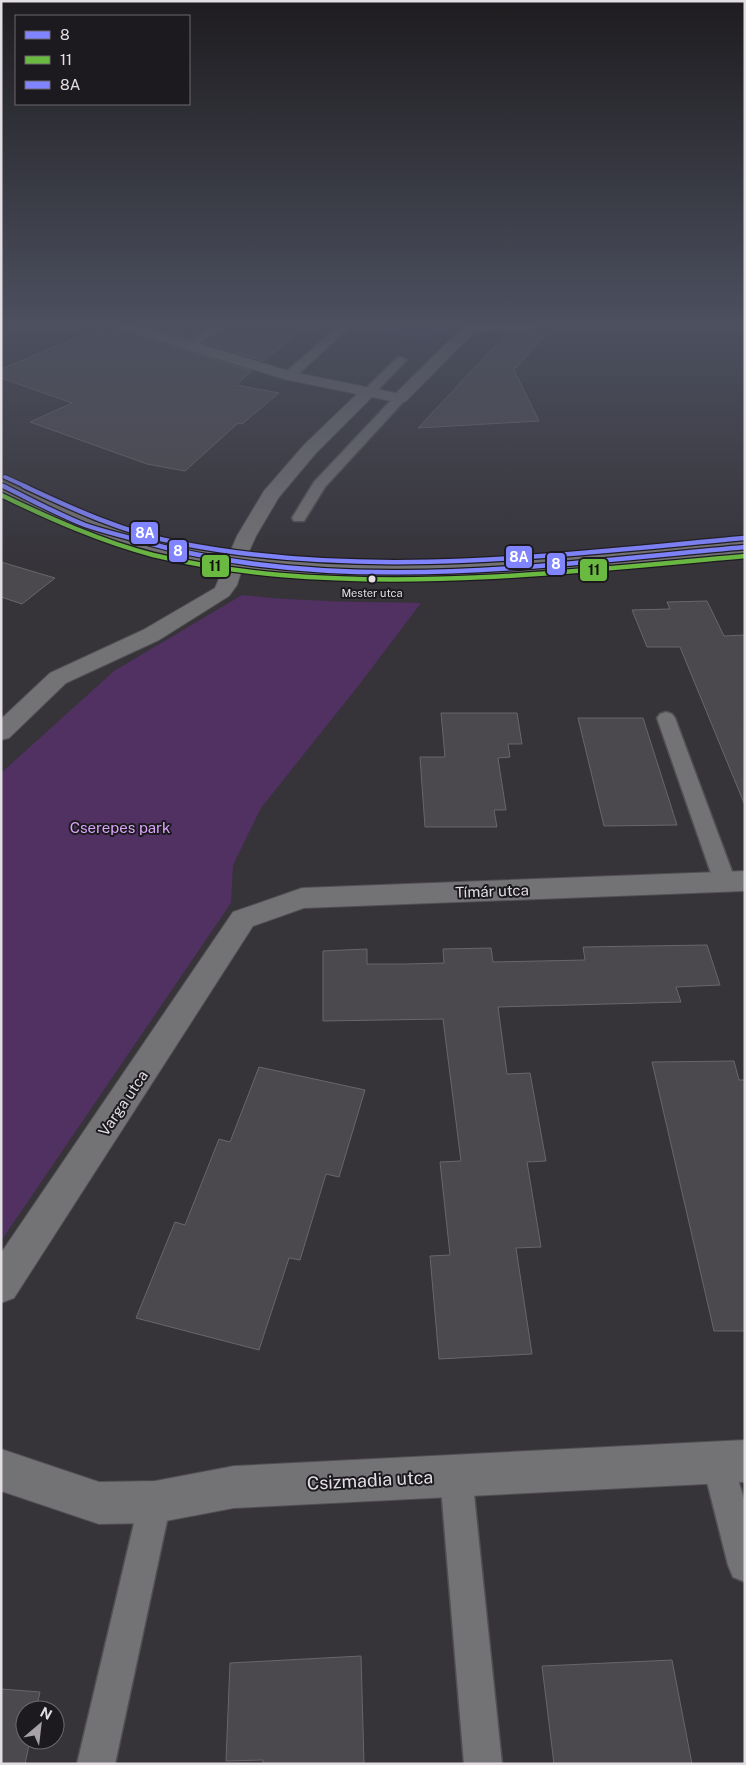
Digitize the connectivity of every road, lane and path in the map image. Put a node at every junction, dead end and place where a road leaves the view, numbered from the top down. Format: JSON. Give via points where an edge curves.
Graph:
{"nodes":[{"id":1,"x":357,"y":403,"type":"edge"},
{"id":2,"x":395,"y":403,"type":"edge"},
{"id":3,"x":1,"y":485,"type":"edge"},
{"id":4,"x":299,"y":518,"type":"dead end"},
{"id":5,"x":745,"y":547,"type":"edge"},
{"id":6,"x":235,"y":562,"type":"junction"},
{"id":7,"x":666,"y":718,"type":"dead end"},
{"id":8,"x":1,"y":733,"type":"edge"},
{"id":9,"x":735,"y":882,"type":"edge"},
{"id":10,"x":243,"y":919,"type":"joint"},
{"id":11,"x":1,"y":1285,"type":"edge"},
{"id":12,"x":731,"y":1461,"type":"edge"},
{"id":13,"x":1,"y":1470,"type":"edge"},
{"id":14,"x":456,"y":1476,"type":"junction"},
{"id":15,"x":155,"y":1502,"type":"junction"},
{"id":16,"x":745,"y":1565,"type":"edge"},
{"id":17,"x":96,"y":1764,"type":"edge"},
{"id":18,"x":482,"y":1764,"type":"edge"}],
"edges":[{"from":1,"to":6,"type":"street","via":[[272,493]]},
{"from":2,"to":4,"type":"lane","via":[[319,485]]},
{"from":3,"to":6,"type":"street","via":[[61,514],[121,537]]},
{"from":5,"to":6,"type":"street","via":[[511,567],[433,570],[294,568]]},
{"from":6,"to":8,"type":"street","via":[[222,592],[151,635],[58,678]]},
{"from":7,"to":9,"type":"lane"},
{"from":9,"to":10,"type":"street","name":"Tímár utca","via":[[302,898]]},
{"from":10,"to":11,"type":"street","name":"Varga utca"},
{"from":12,"to":14,"type":"street","name":"Csizmadia utca"},
{"from":12,"to":16,"type":"lane"},
{"from":13,"to":15,"type":"street","name":"Csizmadia utca","via":[[99,1503]]},
{"from":14,"to":15,"type":"street","name":"Csizmadia utca","via":[[234,1487]]},
{"from":14,"to":18,"type":"lane"},
{"from":15,"to":17,"type":"lane"}]}
